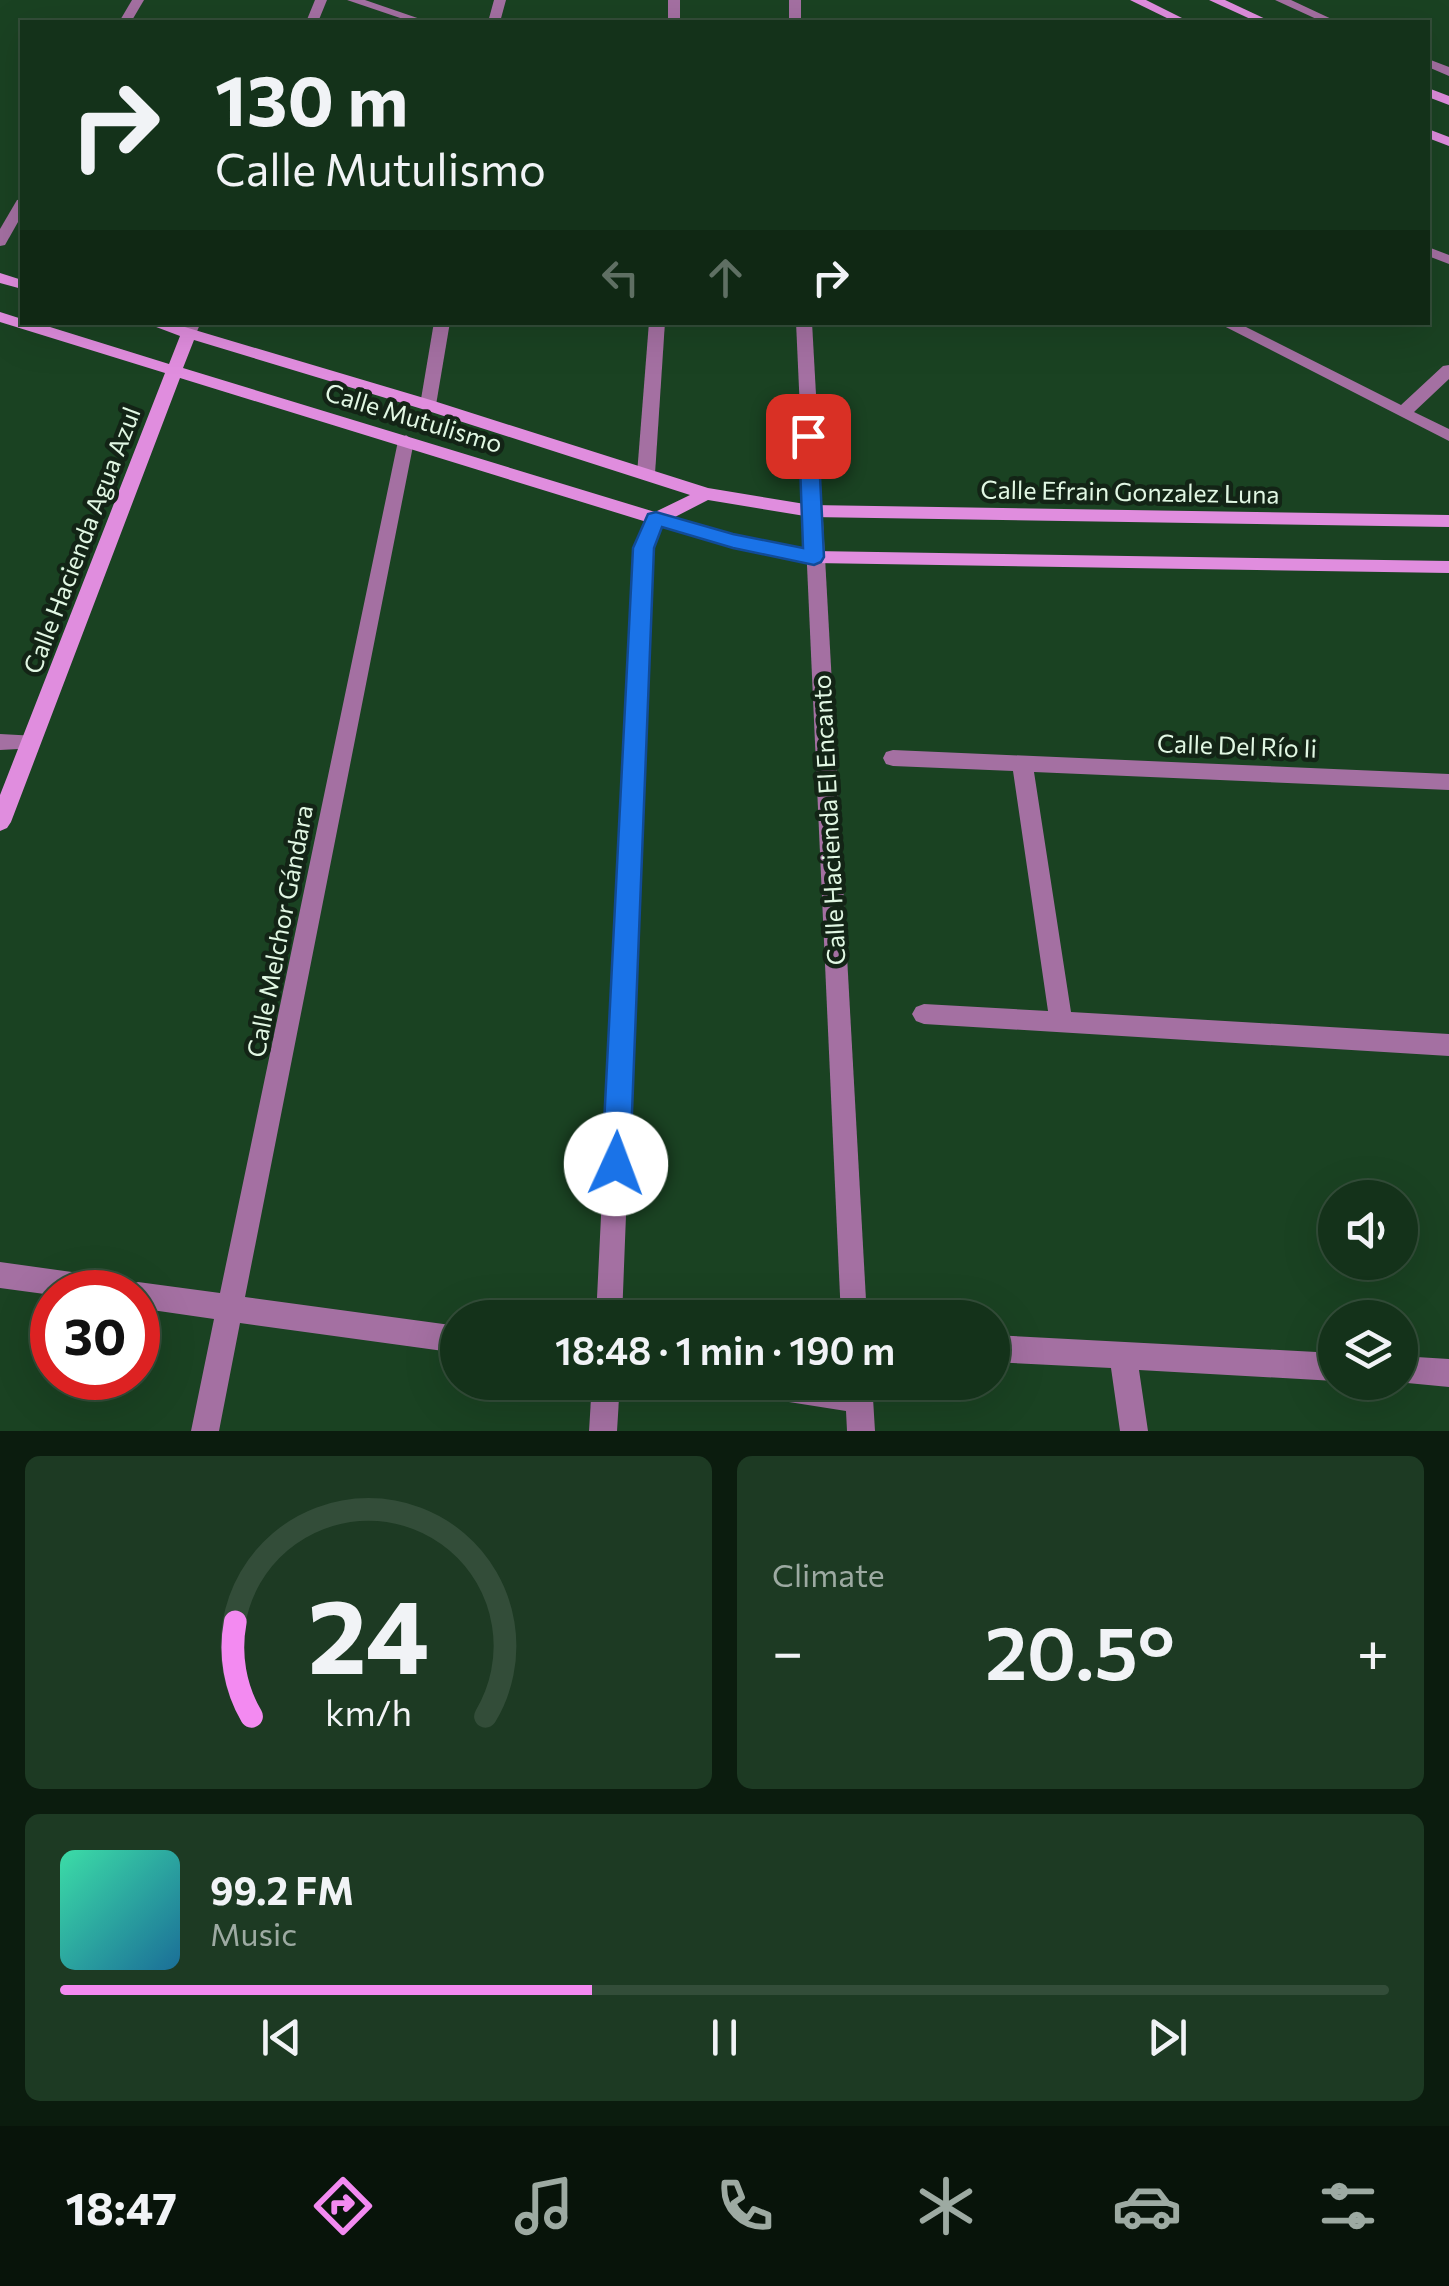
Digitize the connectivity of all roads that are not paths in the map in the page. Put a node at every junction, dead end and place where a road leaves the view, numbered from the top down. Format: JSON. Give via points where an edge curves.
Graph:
{"nodes":[{"id":1,"x":353,"y":0,"type":"edge"},
{"id":2,"x":1136,"y":0,"type":"edge"},
{"id":3,"x":1215,"y":0,"type":"edge"},
{"id":4,"x":1280,"y":0,"type":"edge"},
{"id":5,"x":417,"y":20,"type":"edge"},
{"id":6,"x":1180,"y":20,"type":"edge"},
{"id":7,"x":1261,"y":20,"type":"edge"},
{"id":8,"x":1327,"y":20,"type":"edge"},
{"id":9,"x":20,"y":207,"type":"edge"},
{"id":10,"x":0,"y":242,"type":"edge"},
{"id":11,"x":27,"y":325,"type":"edge"},
{"id":12,"x":441,"y":325,"type":"edge"},
{"id":13,"x":656,"y":325,"type":"edge"},
{"id":14,"x":804,"y":325,"type":"edge"},
{"id":15,"x":1229,"y":325,"type":"edge"},
{"id":16,"x":191,"y":328,"type":"edge"},
{"id":17,"x":173,"y":368,"type":"junction"},
{"id":18,"x":1449,"y":370,"type":"edge"},
{"id":19,"x":428,"y":405,"type":"junction"},
{"id":20,"x":1403,"y":413,"type":"junction"},
{"id":21,"x":1449,"y":436,"type":"edge"},
{"id":22,"x":406,"y":441,"type":"junction"},
{"id":23,"x":646,"y":474,"type":"junction"},
{"id":24,"x":706,"y":494,"type":"junction"},
{"id":25,"x":811,"y":511,"type":"junction"},
{"id":26,"x":656,"y":518,"type":"junction"},
{"id":27,"x":1449,"y":521,"type":"edge"},
{"id":28,"x":814,"y":557,"type":"junction"},
{"id":29,"x":1449,"y":566,"type":"edge"},
{"id":30,"x":0,"y":742,"type":"edge"},
{"id":31,"x":30,"y":742,"type":"junction"},
{"id":32,"x":894,"y":758,"type":"dead end"},
{"id":33,"x":1022,"y":764,"type":"junction"},
{"id":34,"x":1449,"y":782,"type":"edge"},
{"id":35,"x":0,"y":822,"type":"edge"},
{"id":36,"x":924,"y":1014,"type":"dead end"},
{"id":37,"x":1061,"y":1022,"type":"junction"},
{"id":38,"x":1449,"y":1045,"type":"edge"},
{"id":39,"x":0,"y":1275,"type":"edge"},
{"id":40,"x":30,"y":1279,"type":"edge"},
{"id":41,"x":160,"y":1298,"type":"edge"},
{"id":42,"x":610,"y":1300,"type":"edge"},
{"id":43,"x":853,"y":1300,"type":"edge"},
{"id":44,"x":231,"y":1308,"type":"junction"},
{"id":45,"x":440,"y":1337,"type":"edge"},
{"id":46,"x":1010,"y":1349,"type":"edge"},
{"id":47,"x":1123,"y":1355,"type":"junction"},
{"id":48,"x":1318,"y":1366,"type":"edge"},
{"id":49,"x":1418,"y":1371,"type":"edge"},
{"id":50,"x":1449,"y":1373,"type":"edge"},
{"id":51,"x":605,"y":1400,"type":"edge"},
{"id":52,"x":858,"y":1400,"type":"edge"},
{"id":53,"x":205,"y":1431,"type":"edge"},
{"id":54,"x":603,"y":1431,"type":"edge"},
{"id":55,"x":860,"y":1431,"type":"edge"},
{"id":56,"x":1134,"y":1431,"type":"edge"}],
"edges":[{"from":1,"to":5,"type":"street"},
{"from":2,"to":6,"type":"street"},
{"from":3,"to":7,"type":"street"},
{"from":4,"to":8,"type":"street"},
{"from":9,"to":10,"type":"street"},
{"from":11,"to":17,"type":"street","name":"Calle Mutulismo"},
{"from":12,"to":19,"type":"street"},
{"from":13,"to":23,"type":"street"},
{"from":14,"to":25,"type":"street","name":"Calle Hacienda El Encanto"},
{"from":15,"to":20,"type":"street"},
{"from":16,"to":17,"type":"street","name":"Calle Hacienda Agua Azul"},
{"from":16,"to":19,"type":"street","name":"Calle Mutulismo"},
{"from":17,"to":22,"type":"street","name":"Calle Mutulismo"},
{"from":17,"to":31,"type":"street","name":"Calle Hacienda Agua Azul"},
{"from":18,"to":20,"type":"street"},
{"from":19,"to":23,"type":"street","name":"Calle Mutulismo"},
{"from":20,"to":21,"type":"street"},
{"from":22,"to":26,"type":"street","name":"Calle Mutulismo"},
{"from":22,"to":44,"type":"street","name":"Calle Melchor Gándara"},
{"from":23,"to":24,"type":"street","name":"Calle Mutulismo"},
{"from":24,"to":25,"type":"street","name":"Calle Mutulismo"},
{"from":24,"to":26,"type":"street"},
{"from":25,"to":27,"type":"street","name":"Calle Efrain Gonzalez Luna"},
{"from":25,"to":28,"type":"street","name":"Calle Hacienda El Encanto"},
{"from":26,"to":28,"type":"street","name":"Calle Mutulismo"},
{"from":26,"to":42,"type":"street","via":[[643,548]]},
{"from":28,"to":29,"type":"street"},
{"from":28,"to":43,"type":"street","name":"Calle Hacienda El Encanto"},
{"from":30,"to":31,"type":"street"},
{"from":31,"to":35,"type":"street","name":"Calle Hacienda Agua Azul"},
{"from":32,"to":33,"type":"street","name":"Calle Del Río Ii"},
{"from":33,"to":34,"type":"street","name":"Calle Del Río Ii"},
{"from":33,"to":37,"type":"street"},
{"from":36,"to":37,"type":"street"},
{"from":37,"to":38,"type":"street"},
{"from":39,"to":40,"type":"street"},
{"from":41,"to":44,"type":"street"},
{"from":44,"to":45,"type":"street"},
{"from":44,"to":53,"type":"street","name":"Calle Melchor Gándara"},
{"from":46,"to":47,"type":"street"},
{"from":47,"to":48,"type":"street"},
{"from":47,"to":56,"type":"street"},
{"from":49,"to":50,"type":"street"},
{"from":51,"to":54,"type":"street"},
{"from":52,"to":55,"type":"street"}]}
